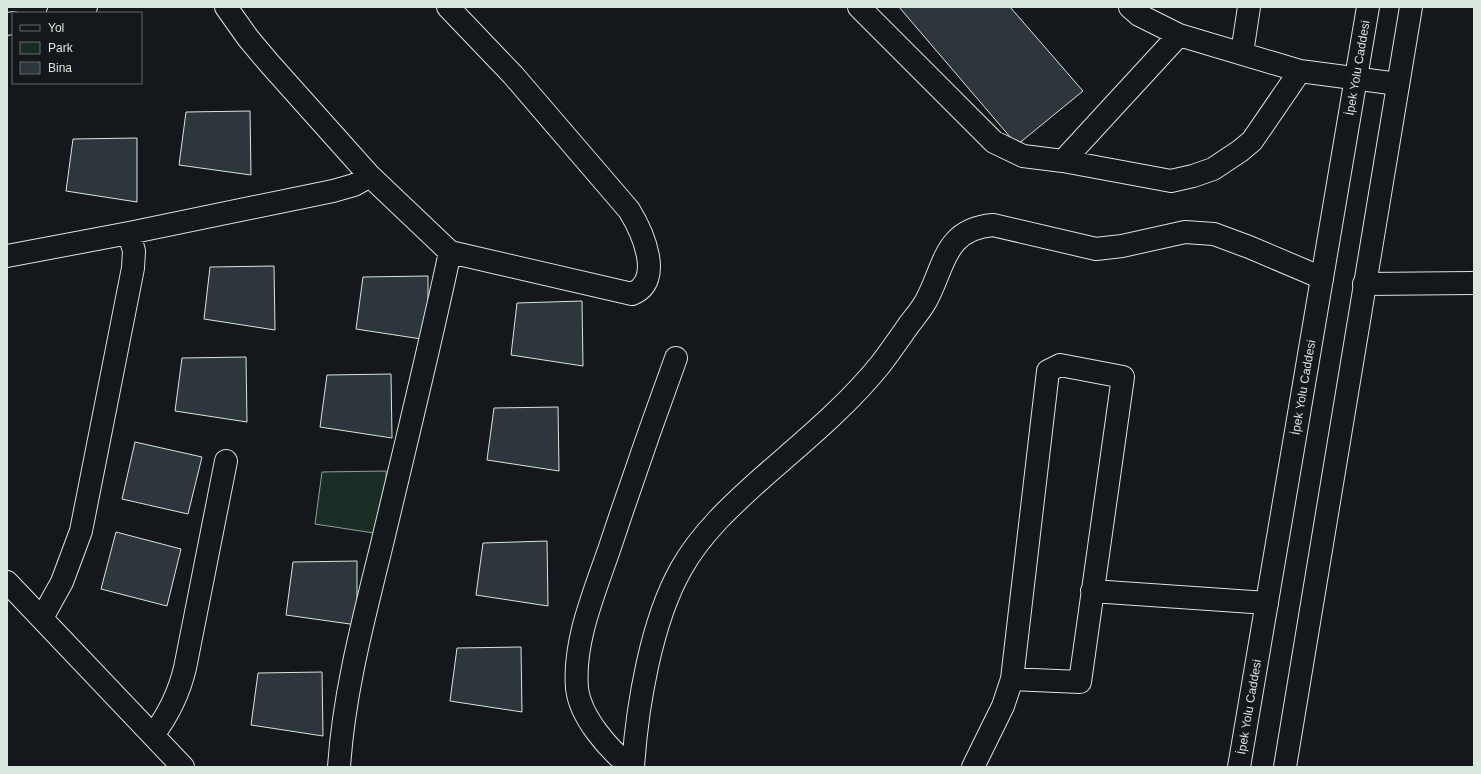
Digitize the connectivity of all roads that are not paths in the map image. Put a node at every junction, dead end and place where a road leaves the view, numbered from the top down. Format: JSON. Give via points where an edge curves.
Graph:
{"nodes":[{"id":1,"x":86,"y":7,"type":"edge"},
{"id":2,"x":226,"y":7,"type":"edge"},
{"id":3,"x":448,"y":7,"type":"edge"},
{"id":4,"x":858,"y":7,"type":"edge"},
{"id":5,"x":1130,"y":7,"type":"edge"},
{"id":6,"x":1249,"y":7,"type":"edge"},
{"id":7,"x":1368,"y":7,"type":"edge"},
{"id":8,"x":1411,"y":7,"type":"edge"},
{"id":9,"x":63,"y":12,"type":"edge"},
{"id":10,"x":1179,"y":35,"type":"junction"},
{"id":11,"x":1242,"y":53,"type":"junction"},
{"id":12,"x":1300,"y":71,"type":"junction"},
{"id":13,"x":1355,"y":79,"type":"junction"},
{"id":14,"x":1398,"y":84,"type":"junction"},
{"id":15,"x":1063,"y":161,"type":"junction"},
{"id":16,"x":370,"y":176,"type":"junction"},
{"id":17,"x":129,"y":233,"type":"junction"},
{"id":18,"x":450,"y":252,"type":"junction"},
{"id":19,"x":7,"y":256,"type":"edge"},
{"id":20,"x":1322,"y":278,"type":"junction"},
{"id":21,"x":1474,"y":283,"type":"edge"},
{"id":22,"x":1364,"y":284,"type":"junction"},
{"id":23,"x":676,"y":358,"type":"dead end"},
{"id":24,"x":226,"y":461,"type":"dead end"},
{"id":25,"x":7,"y":582,"type":"edge"},
{"id":26,"x":1092,"y":591,"type":"junction"},
{"id":27,"x":1266,"y":603,"type":"junction"},
{"id":28,"x":42,"y":618,"type":"junction"},
{"id":29,"x":1012,"y":679,"type":"junction"},
{"id":30,"x":153,"y":735,"type":"junction"},
{"id":31,"x":183,"y":767,"type":"edge"},
{"id":32,"x":339,"y":767,"type":"edge"},
{"id":33,"x":632,"y":767,"type":"edge"},
{"id":34,"x":973,"y":767,"type":"edge"},
{"id":35,"x":1239,"y":767,"type":"edge"},
{"id":36,"x":1285,"y":767,"type":"edge"}],
"edges":[{"from":1,"to":9,"type":"main road"},
{"from":2,"to":16,"type":"main road","via":[[269,63]]},
{"from":3,"to":18,"type":"main road","via":[[513,75],[629,210],[647,247],[648,276],[644,287],[632,294]]},
{"from":4,"to":15,"type":"main road","via":[[994,142],[1023,156]]},
{"from":5,"to":10,"type":"main road","via":[[1139,15]]},
{"from":6,"to":11,"type":"main road"},
{"from":7,"to":13,"type":"main road","name":"İpek Yolu Caddesi"},
{"from":8,"to":14,"type":"main road"},
{"from":10,"to":11,"type":"main road"},
{"from":10,"to":15,"type":"main road"},
{"from":11,"to":12,"type":"main road"},
{"from":12,"to":13,"type":"main road"},
{"from":12,"to":15,"type":"main road","via":[[1252,141],[1227,161],[1193,176],[1172,181]]},
{"from":13,"to":14,"type":"main road"},
{"from":13,"to":20,"type":"main road","name":"İpek Yolu Caddesi"},
{"from":14,"to":22,"type":"main road"},
{"from":16,"to":17,"type":"main road","via":[[344,189]]},
{"from":16,"to":18,"type":"main road"},
{"from":17,"to":19,"type":"main road"},
{"from":17,"to":28,"type":"main road","via":[[134,251],[133,268],[81,531],[62,582]]},
{"from":18,"to":32,"type":"main road","via":[[355,656]]},
{"from":20,"to":27,"type":"main road","name":"İpek Yolu Caddesi"},
{"from":20,"to":33,"type":"main road","via":[[1214,234],[1186,232],[1096,249],[993,226],[980,226],[958,238],[949,248],[926,302],[880,364],[843,405],[734,503],[707,531],[681,569],[667,599],[655,637],[636,732]]},
{"from":21,"to":22,"type":"main road"},
{"from":22,"to":36,"type":"main road"},
{"from":23,"to":33,"type":"main road","via":[[590,606],[580,651],[577,689],[582,704],[597,732],[616,754]]},
{"from":24,"to":30,"type":"main road","via":[[182,681],[172,707]]},
{"from":25,"to":28,"type":"main road"},
{"from":26,"to":27,"type":"main road"},
{"from":26,"to":29,"type":"main road","via":[[1080,682]]},
{"from":26,"to":29,"type":"main road","via":[[1123,377],[1060,365],[1048,371]]},
{"from":27,"to":35,"type":"main road","name":"İpek Yolu Caddesi"},
{"from":28,"to":30,"type":"main road"},
{"from":29,"to":34,"type":"main road","via":[[1003,706]]},
{"from":30,"to":31,"type":"main road"}]}
